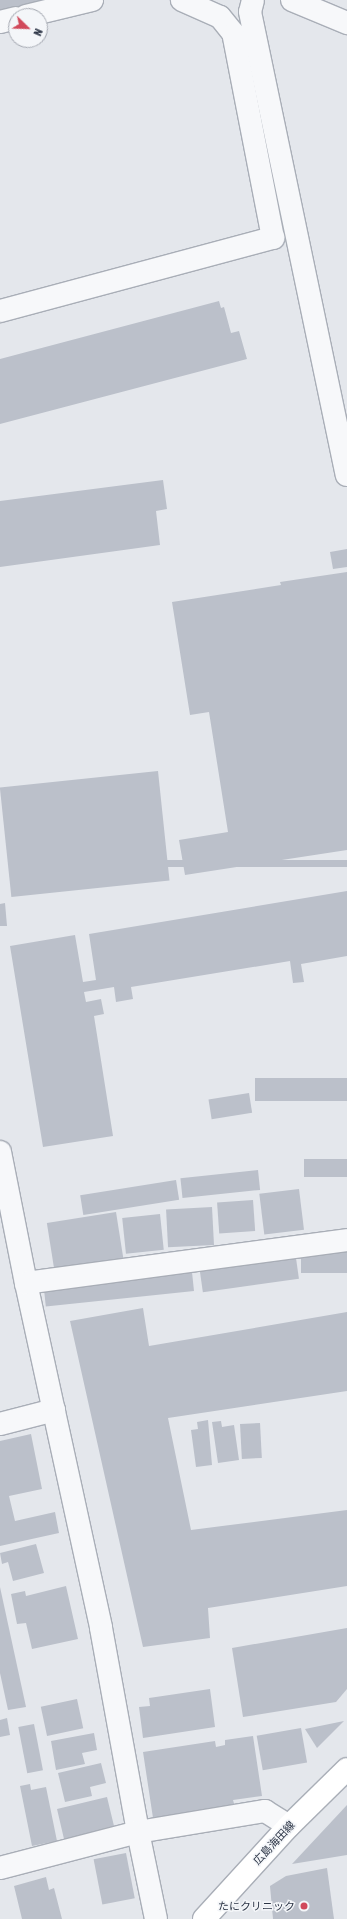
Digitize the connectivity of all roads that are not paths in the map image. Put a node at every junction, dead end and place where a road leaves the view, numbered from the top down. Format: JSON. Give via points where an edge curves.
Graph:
{"nodes":[{"id":1,"x":92,"y":0,"type":"edge"},
{"id":2,"x":182,"y":0,"type":"edge"},
{"id":3,"x":292,"y":0,"type":"edge"},
{"id":4,"x":252,"y":6,"type":"edge"},
{"id":5,"x":48,"y":11,"type":"edge"},
{"id":6,"x":220,"y":17,"type":"junction"},
{"id":7,"x":347,"y":23,"type":"edge"},
{"id":8,"x":0,"y":311,"type":"edge"},
{"id":9,"x":347,"y":475,"type":"edge"},
{"id":10,"x":0,"y":1152,"type":"edge"},
{"id":11,"x":347,"y":1240,"type":"edge"},
{"id":12,"x":26,"y":1283,"type":"junction"},
{"id":13,"x":54,"y":1410,"type":"junction"},
{"id":14,"x":0,"y":1424,"type":"edge"},
{"id":15,"x":344,"y":1778,"type":"edge"},
{"id":16,"x":290,"y":1826,"type":"junction"},
{"id":17,"x":138,"y":1832,"type":"junction"},
{"id":18,"x":0,"y":1868,"type":"edge"},
{"id":19,"x":156,"y":1919,"type":"edge"},
{"id":20,"x":204,"y":1919,"type":"edge"}],
"edges":[{"from":1,"to":5,"type":"street"},
{"from":2,"to":6,"type":"street"},
{"from":3,"to":7,"type":"street"},
{"from":4,"to":6,"type":"street"},
{"from":4,"to":9,"type":"street"},
{"from":6,"to":8,"type":"street","via":[[233,33],[273,238]]},
{"from":10,"to":12,"type":"street"},
{"from":11,"to":12,"type":"street"},
{"from":12,"to":13,"type":"street"},
{"from":13,"to":14,"type":"street"},
{"from":13,"to":17,"type":"street","via":[[101,1628]]},
{"from":15,"to":16,"type":"main road","name":"広島海田線"},
{"from":16,"to":17,"type":"street","via":[[265,1811]]},
{"from":16,"to":20,"type":"main road","name":"広島海田線"},
{"from":17,"to":18,"type":"street"},
{"from":17,"to":19,"type":"street"}]}
